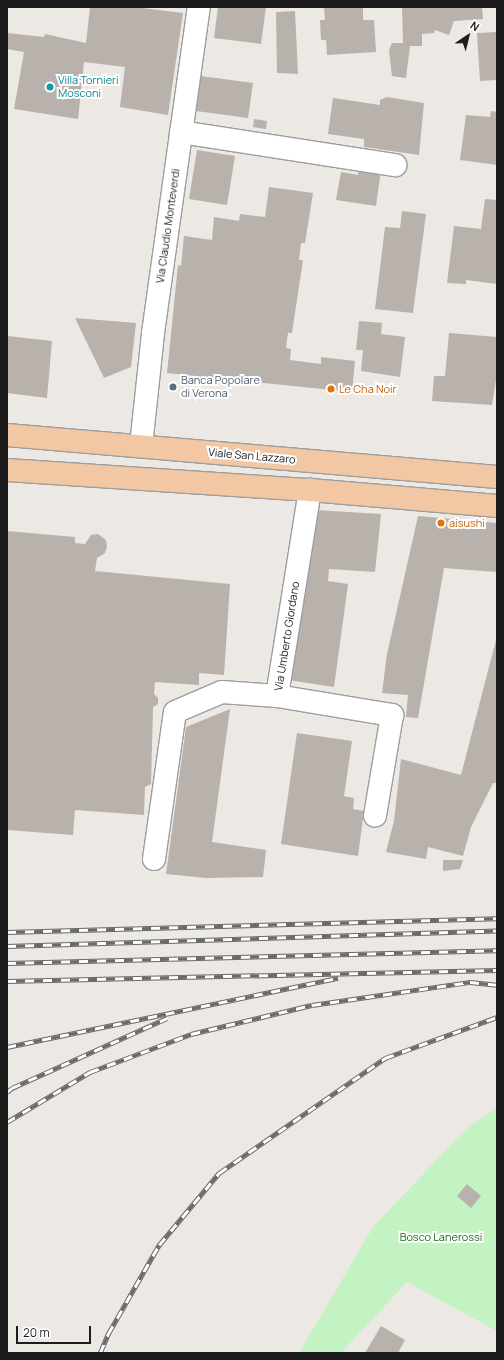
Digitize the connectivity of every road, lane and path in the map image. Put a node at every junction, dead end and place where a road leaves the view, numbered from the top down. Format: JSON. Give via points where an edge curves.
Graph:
{"nodes":[{"id":1,"x":199,"y":7,"type":"edge"},
{"id":2,"x":181,"y":132,"type":"junction"},
{"id":3,"x":395,"y":165,"type":"dead end"},
{"id":4,"x":7,"y":435,"type":"edge"},
{"id":5,"x":141,"y":446,"type":"junction"},
{"id":6,"x":7,"y":470,"type":"edge"},
{"id":7,"x":497,"y":477,"type":"edge"},
{"id":8,"x":310,"y":490,"type":"junction"},
{"id":9,"x":497,"y":506,"type":"edge"},
{"id":10,"x":277,"y":696,"type":"junction"},
{"id":11,"x":375,"y":816,"type":"dead end"},
{"id":12,"x":154,"y":859,"type":"dead end"}],
"edges":[{"from":1,"to":2,"type":"street","name":"Via Claudio Monteverdi"},
{"from":2,"to":3,"type":"street"},
{"from":2,"to":5,"type":"street","name":"Via Claudio Monteverdi","via":[[153,333]]},
{"from":4,"to":5,"type":"main road","name":"Viale San Lazzaro"},
{"from":5,"to":7,"type":"main road","name":"Viale San Lazzaro"},
{"from":6,"to":8,"type":"main road"},
{"from":8,"to":9,"type":"main road"},
{"from":8,"to":10,"type":"street","name":"Via Umberto Giordano"},
{"from":10,"to":11,"type":"street","via":[[392,715]]},
{"from":10,"to":12,"type":"street","name":"Via Umberto Giordano","via":[[222,692],[175,712]]}]}
